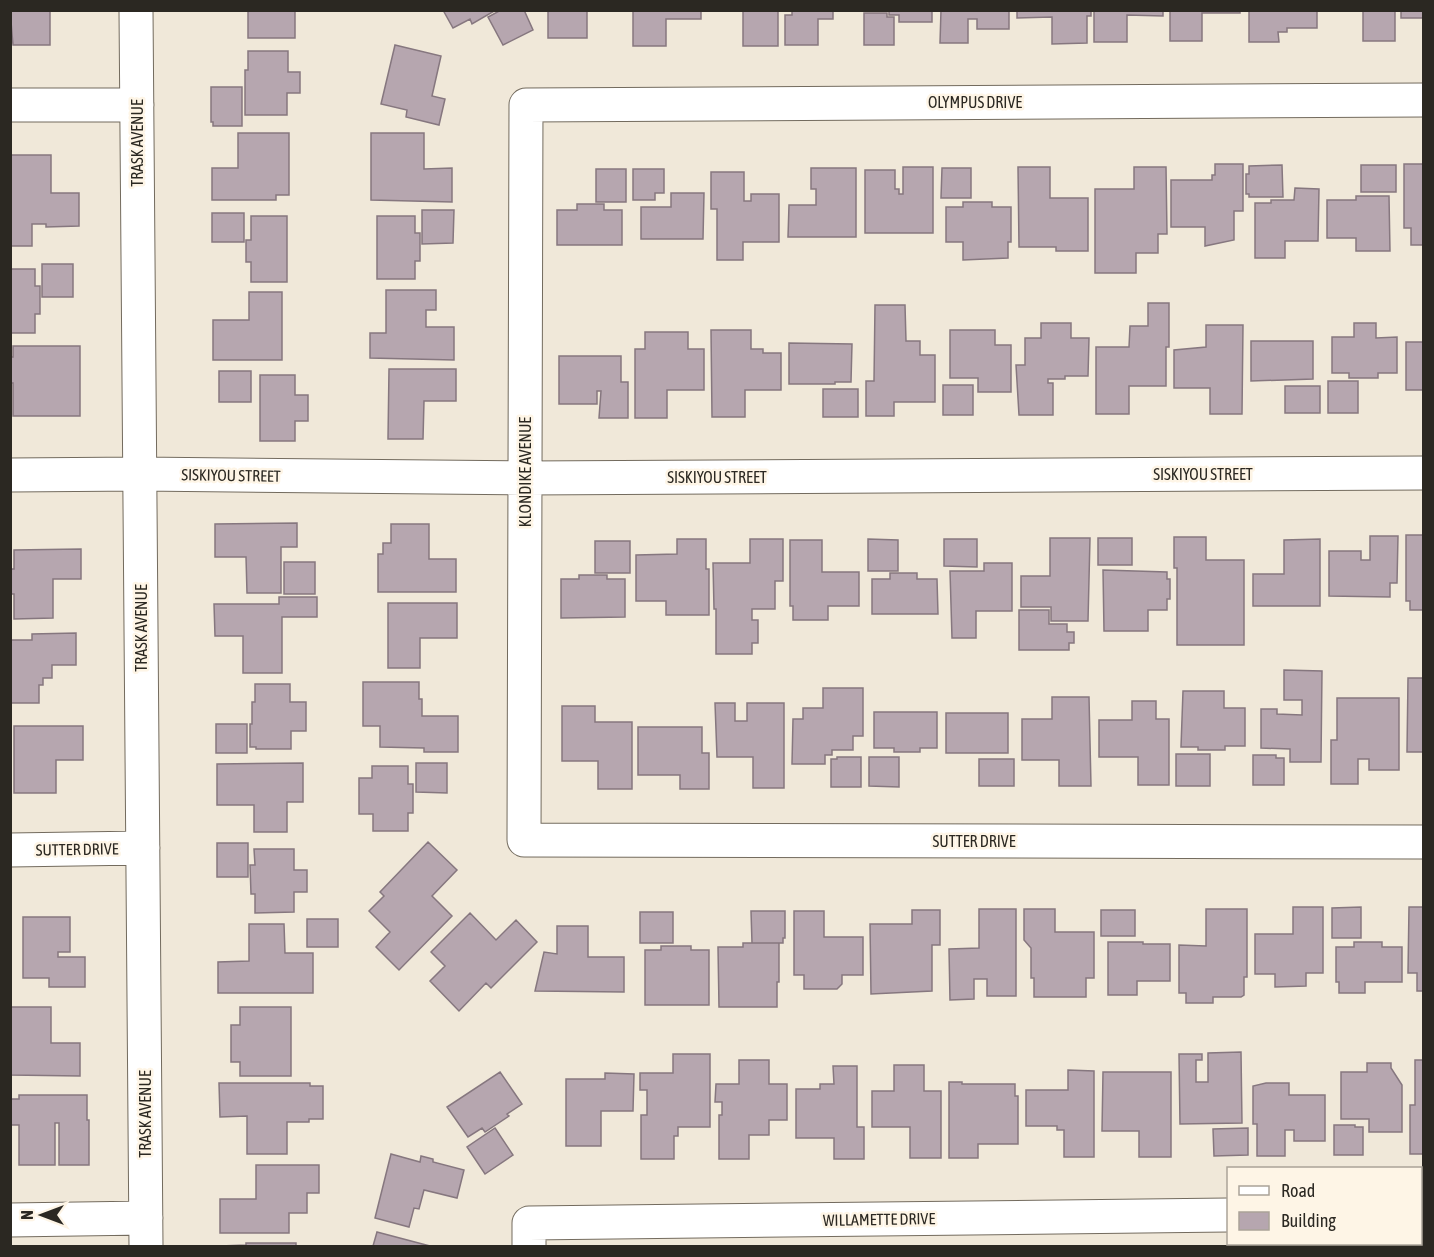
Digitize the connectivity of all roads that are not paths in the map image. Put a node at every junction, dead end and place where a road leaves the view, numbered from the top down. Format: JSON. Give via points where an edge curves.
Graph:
{"nodes":[{"id":1,"x":136,"y":10,"type":"edge"},
{"id":2,"x":1424,"y":100,"type":"edge"},
{"id":3,"x":10,"y":105,"type":"edge"},
{"id":4,"x":137,"y":105,"type":"junction"},
{"id":5,"x":526,"y":105,"type":"joint"},
{"id":6,"x":1424,"y":473,"type":"edge"},
{"id":7,"x":140,"y":474,"type":"junction"},
{"id":8,"x":10,"y":475,"type":"edge"},
{"id":9,"x":525,"y":478,"type":"junction"},
{"id":10,"x":524,"y":840,"type":"joint"},
{"id":11,"x":1424,"y":842,"type":"edge"},
{"id":12,"x":143,"y":848,"type":"junction"},
{"id":13,"x":10,"y":850,"type":"edge"},
{"id":14,"x":1227,"y":1215,"type":"edge"},
{"id":15,"x":10,"y":1220,"type":"edge"},
{"id":16,"x":146,"y":1232,"type":"edge"},
{"id":17,"x":529,"y":1235,"type":"edge"}],
"edges":[{"from":1,"to":4,"type":"street","name":"TRASK AVENUE"},
{"from":2,"to":5,"type":"street","name":"OLYMPUS DRIVE"},
{"from":3,"to":4,"type":"street"},
{"from":4,"to":7,"type":"street","name":"TRASK AVENUE"},
{"from":5,"to":9,"type":"street","name":"KLONDIKE AVENUE"},
{"from":6,"to":9,"type":"street","name":"SISKIYOU STREET"},
{"from":7,"to":8,"type":"street","name":"SISKIYOU STREET"},
{"from":7,"to":9,"type":"street","name":"SISKIYOU STREET"},
{"from":7,"to":12,"type":"street","name":"TRASK AVENUE"},
{"from":9,"to":10,"type":"street","name":"KLONDIKE AVENUE"},
{"from":10,"to":11,"type":"street","name":"SUTTER DRIVE"},
{"from":12,"to":13,"type":"street","name":"SUTTER DRIVE"},
{"from":12,"to":16,"type":"street","name":"TRASK AVENUE"},
{"from":14,"to":17,"type":"street","name":"WILLAMETTE DRIVE"},
{"from":15,"to":16,"type":"street"}]}
